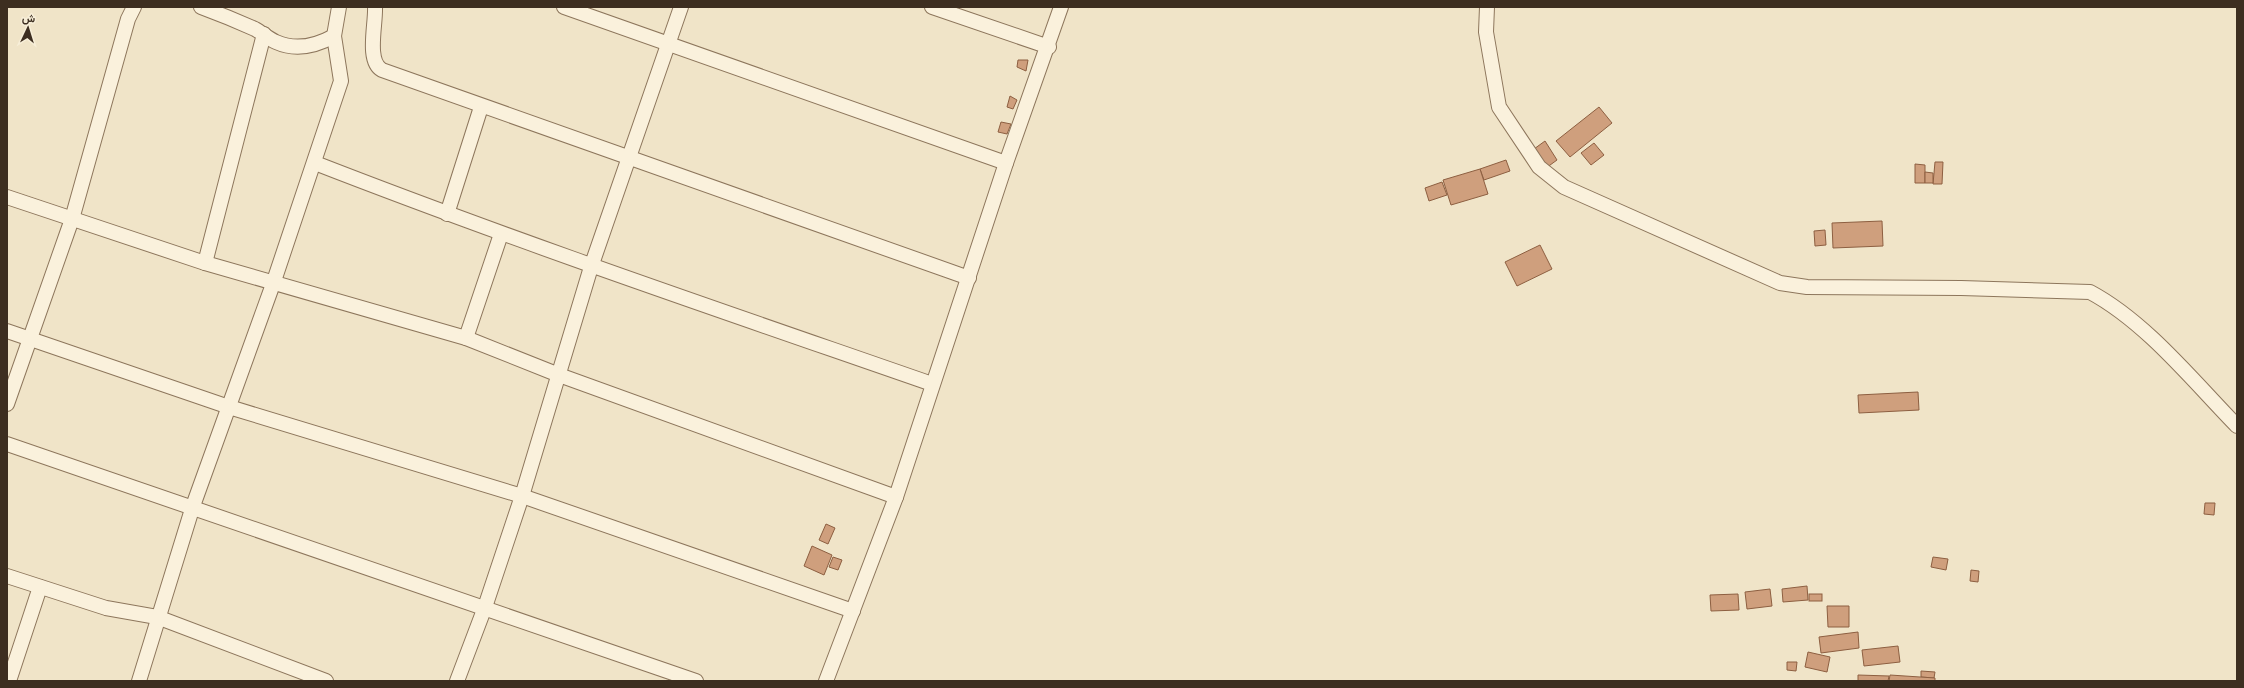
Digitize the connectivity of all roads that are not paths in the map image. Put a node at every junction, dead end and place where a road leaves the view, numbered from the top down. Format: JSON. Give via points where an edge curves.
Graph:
{"nodes":[{"id":1,"x":134,"y":7,"type":"edge"},
{"id":2,"x":201,"y":7,"type":"edge"},
{"id":3,"x":339,"y":7,"type":"edge"},
{"id":4,"x":375,"y":7,"type":"edge"},
{"id":5,"x":564,"y":7,"type":"edge"},
{"id":6,"x":681,"y":7,"type":"edge"},
{"id":7,"x":932,"y":7,"type":"edge"},
{"id":8,"x":1061,"y":7,"type":"edge"},
{"id":9,"x":1487,"y":7,"type":"edge"},
{"id":10,"x":264,"y":34,"type":"junction"},
{"id":11,"x":334,"y":36,"type":"junction"},
{"id":12,"x":668,"y":44,"type":"junction"},
{"id":13,"x":1048,"y":47,"type":"junction"},
{"id":14,"x":481,"y":107,"type":"junction"},
{"id":15,"x":629,"y":159,"type":"junction"},
{"id":16,"x":1006,"y":162,"type":"junction"},
{"id":17,"x":315,"y":163,"type":"junction"},
{"id":18,"x":7,"y":197,"type":"edge"},
{"id":19,"x":446,"y":214,"type":"junction"},
{"id":20,"x":72,"y":219,"type":"junction"},
{"id":21,"x":501,"y":234,"type":"junction"},
{"id":22,"x":205,"y":263,"type":"junction"},
{"id":23,"x":591,"y":266,"type":"junction"},
{"id":24,"x":969,"y":278,"type":"junction"},
{"id":25,"x":273,"y":284,"type":"junction"},
{"id":26,"x":7,"y":331,"type":"edge"},
{"id":27,"x":466,"y":338,"type":"junction"},
{"id":28,"x":29,"y":340,"type":"junction"},
{"id":29,"x":559,"y":375,"type":"junction"},
{"id":30,"x":932,"y":384,"type":"junction"},
{"id":31,"x":7,"y":404,"type":"edge"},
{"id":32,"x":229,"y":408,"type":"junction"},
{"id":33,"x":2237,"y":426,"type":"edge"},
{"id":34,"x":7,"y":444,"type":"edge"},
{"id":35,"x":522,"y":496,"type":"junction"},
{"id":36,"x":896,"y":497,"type":"junction"},
{"id":37,"x":192,"y":506,"type":"junction"},
{"id":38,"x":7,"y":576,"type":"edge"},
{"id":39,"x":40,"y":588,"type":"junction"},
{"id":40,"x":485,"y":607,"type":"junction"},
{"id":41,"x":853,"y":611,"type":"junction"},
{"id":42,"x":157,"y":617,"type":"junction"},
{"id":43,"x":292,"y":676,"type":"edge"},
{"id":44,"x":10,"y":681,"type":"edge"},
{"id":45,"x":139,"y":681,"type":"edge"},
{"id":46,"x":326,"y":681,"type":"edge"},
{"id":47,"x":457,"y":681,"type":"edge"},
{"id":48,"x":696,"y":681,"type":"edge"},
{"id":49,"x":826,"y":681,"type":"edge"}],
"edges":[{"from":1,"to":20,"type":"street","via":[[128,19]]},
{"from":2,"to":10,"type":"street"},
{"from":3,"to":11,"type":"street"},
{"from":4,"to":14,"type":"street","via":[[373,59],[376,67]]},
{"from":5,"to":12,"type":"street"},
{"from":6,"to":12,"type":"street"},
{"from":7,"to":13,"type":"street"},
{"from":8,"to":13,"type":"street"},
{"from":9,"to":33,"type":"street","via":[[1486,32],[1499,107],[1539,166],[1564,188],[1780,283],[1807,287],[2090,292],[2104,299],[2137,324]]},
{"from":10,"to":11,"type":"street","via":[[274,41],[295,47],[322,42]]},
{"from":10,"to":22,"type":"street"},
{"from":11,"to":17,"type":"street","via":[[341,81]]},
{"from":12,"to":15,"type":"street"},
{"from":12,"to":16,"type":"street"},
{"from":13,"to":16,"type":"street"},
{"from":14,"to":15,"type":"street"},
{"from":14,"to":19,"type":"street"},
{"from":15,"to":23,"type":"street"},
{"from":15,"to":24,"type":"street"},
{"from":16,"to":24,"type":"street"},
{"from":17,"to":19,"type":"street"},
{"from":17,"to":25,"type":"street"},
{"from":18,"to":20,"type":"street"},
{"from":19,"to":21,"type":"street"},
{"from":20,"to":22,"type":"street"},
{"from":20,"to":28,"type":"street"},
{"from":21,"to":23,"type":"street"},
{"from":21,"to":27,"type":"street"},
{"from":22,"to":25,"type":"street"},
{"from":23,"to":29,"type":"street"},
{"from":23,"to":30,"type":"street"},
{"from":24,"to":30,"type":"street"},
{"from":25,"to":27,"type":"street"},
{"from":25,"to":32,"type":"street"},
{"from":26,"to":28,"type":"street"},
{"from":27,"to":29,"type":"street"},
{"from":28,"to":31,"type":"street"},
{"from":28,"to":32,"type":"street"},
{"from":29,"to":35,"type":"street"},
{"from":29,"to":36,"type":"street"},
{"from":30,"to":36,"type":"street"},
{"from":32,"to":35,"type":"street"},
{"from":32,"to":37,"type":"street"},
{"from":34,"to":37,"type":"street"},
{"from":35,"to":40,"type":"street"},
{"from":35,"to":41,"type":"street"},
{"from":36,"to":41,"type":"street"},
{"from":37,"to":40,"type":"street"},
{"from":37,"to":42,"type":"street"},
{"from":38,"to":39,"type":"street"},
{"from":39,"to":42,"type":"street","via":[[106,608]]},
{"from":39,"to":44,"type":"street"},
{"from":40,"to":47,"type":"street"},
{"from":40,"to":48,"type":"street"},
{"from":41,"to":49,"type":"street"},
{"from":42,"to":43,"type":"street"},
{"from":42,"to":45,"type":"street"},
{"from":43,"to":46,"type":"street"}]}
